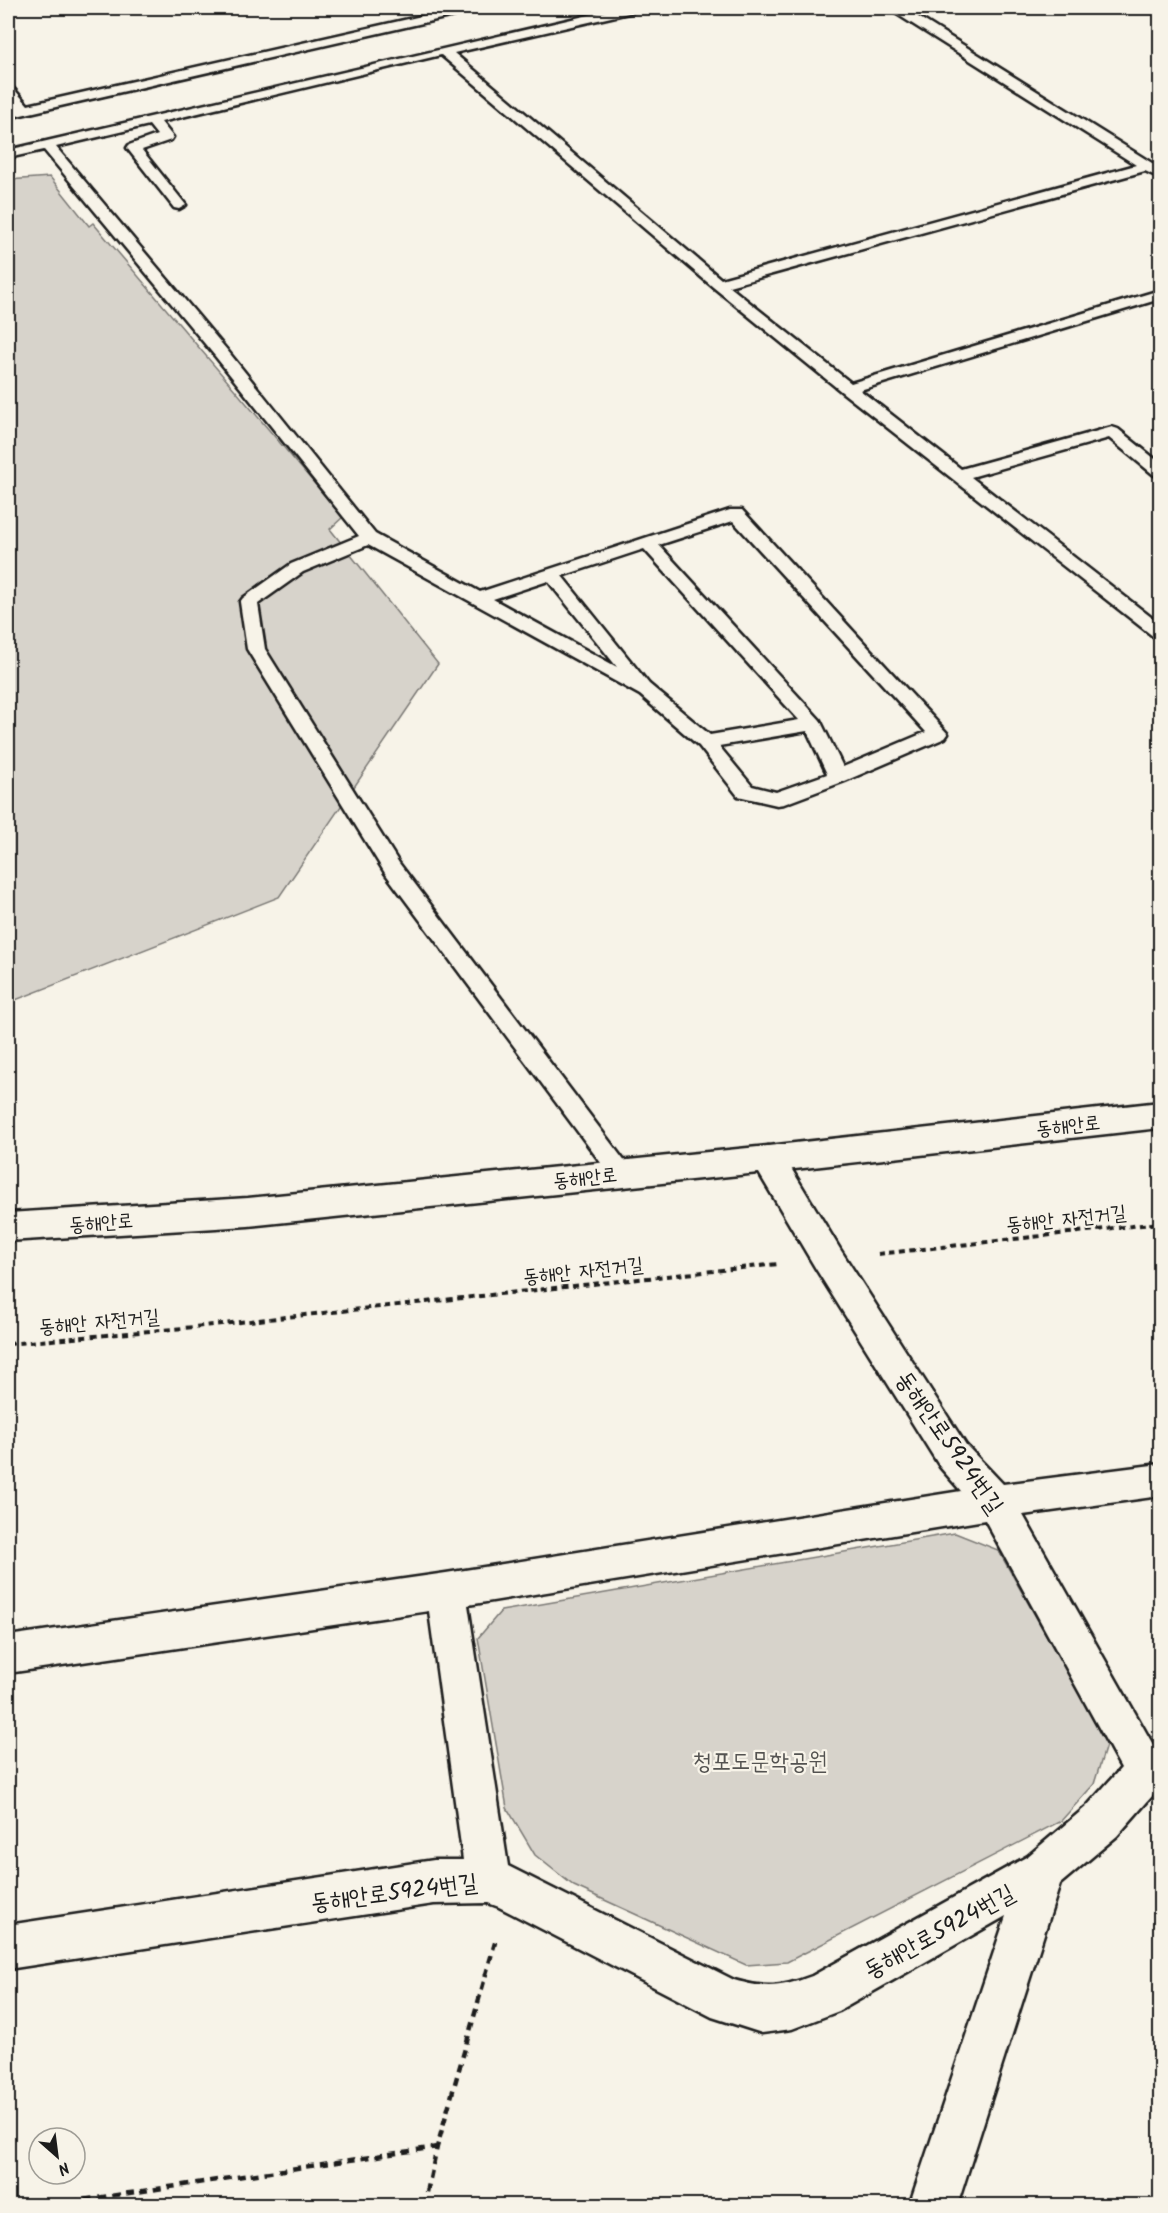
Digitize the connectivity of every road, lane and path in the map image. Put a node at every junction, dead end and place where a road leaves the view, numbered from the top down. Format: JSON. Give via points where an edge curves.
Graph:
{"nodes":[{"id":1,"x":471,"y":8,"type":"edge"},
{"id":2,"x":625,"y":8,"type":"edge"},
{"id":3,"x":896,"y":8,"type":"edge"},
{"id":4,"x":444,"y":51,"type":"junction"},
{"id":5,"x":8,"y":91,"type":"edge"},
{"id":6,"x":25,"y":110,"type":"junction"},
{"id":7,"x":8,"y":114,"type":"edge"},
{"id":8,"x":152,"y":120,"type":"junction"},
{"id":9,"x":47,"y":145,"type":"junction"},
{"id":10,"x":8,"y":154,"type":"edge"},
{"id":11,"x":1147,"y":166,"type":"junction"},
{"id":12,"x":1161,"y":174,"type":"edge"},
{"id":13,"x":179,"y":205,"type":"dead end"},
{"id":14,"x":718,"y":284,"type":"junction"},
{"id":15,"x":1161,"y":294,"type":"edge"},
{"id":16,"x":848,"y":388,"type":"junction"},
{"id":17,"x":1161,"y":471,"type":"edge"},
{"id":18,"x":959,"y":475,"type":"junction"},
{"id":19,"x":369,"y":538,"type":"junction"},
{"id":20,"x":648,"y":543,"type":"junction"},
{"id":21,"x":551,"y":574,"type":"junction"},
{"id":22,"x":478,"y":598,"type":"junction"},
{"id":23,"x":1161,"y":633,"type":"edge"},
{"id":24,"x":646,"y":691,"type":"junction"},
{"id":25,"x":813,"y":724,"type":"junction"},
{"id":26,"x":706,"y":742,"type":"junction"},
{"id":27,"x":838,"y":777,"type":"junction"},
{"id":28,"x":1161,"y":1115,"type":"edge"},
{"id":29,"x":768,"y":1159,"type":"junction"},
{"id":30,"x":621,"y":1173,"type":"junction"},
{"id":31,"x":1161,"y":1223,"type":"edge"},
{"id":32,"x":8,"y":1227,"type":"edge"},
{"id":33,"x":828,"y":1259,"type":"junction"},
{"id":34,"x":8,"y":1344,"type":"edge"},
{"id":35,"x":1161,"y":1480,"type":"edge"},
{"id":36,"x":995,"y":1502,"type":"junction"},
{"id":37,"x":446,"y":1591,"type":"junction"},
{"id":38,"x":8,"y":1654,"type":"edge"},
{"id":39,"x":1153,"y":1781,"type":"edge"},
{"id":40,"x":1043,"y":1871,"type":"junction"},
{"id":41,"x":499,"y":1885,"type":"junction"},
{"id":42,"x":8,"y":1947,"type":"edge"},
{"id":43,"x":436,"y":2147,"type":"junction"},
{"id":44,"x":43,"y":2205,"type":"edge"},
{"id":45,"x":424,"y":2205,"type":"edge"},
{"id":46,"x":933,"y":2205,"type":"edge"}],
"edges":[{"from":1,"to":6,"type":"lane"},
{"from":2,"to":4,"type":"lane"},
{"from":3,"to":11,"type":"lane"},
{"from":4,"to":8,"type":"lane"},
{"from":4,"to":14,"type":"lane"},
{"from":5,"to":6,"type":"lane"},
{"from":6,"to":7,"type":"lane"},
{"from":8,"to":9,"type":"lane"},
{"from":8,"to":13,"type":"lane","via":[[166,136],[134,148]]},
{"from":9,"to":10,"type":"lane"},
{"from":9,"to":19,"type":"lane"},
{"from":11,"to":12,"type":"lane"},
{"from":11,"to":14,"type":"lane"},
{"from":14,"to":16,"type":"lane"},
{"from":15,"to":16,"type":"lane"},
{"from":16,"to":18,"type":"lane"},
{"from":17,"to":18,"type":"lane","via":[[1112,432]]},
{"from":18,"to":23,"type":"lane"},
{"from":19,"to":22,"type":"lane"},
{"from":19,"to":30,"type":"lane","via":[[297,568],[249,602],[256,649],[392,868]]},
{"from":20,"to":21,"type":"lane"},
{"from":20,"to":25,"type":"lane"},
{"from":20,"to":27,"type":"lane","via":[[736,514],[938,734]]},
{"from":21,"to":22,"type":"lane"},
{"from":21,"to":24,"type":"lane"},
{"from":22,"to":24,"type":"lane"},
{"from":24,"to":26,"type":"lane"},
{"from":25,"to":26,"type":"lane"},
{"from":25,"to":27,"type":"lane"},
{"from":26,"to":27,"type":"lane","via":[[745,790],[777,799]]},
{"from":28,"to":29,"type":"street","name":"동해안로"},
{"from":29,"to":30,"type":"street","name":"동해안로"},
{"from":29,"to":33,"type":"street","name":"동해안로5924번길"},
{"from":30,"to":32,"type":"street","name":"동해안로","via":[[248,1212]]},
{"from":31,"to":33,"type":"path","name":"동해안 자전거길"},
{"from":33,"to":34,"type":"path","name":"동해안 자전거길","via":[[194,1328]]},
{"from":33,"to":36,"type":"street","name":"동해안로5924번길","via":[[953,1455]]},
{"from":35,"to":36,"type":"street"},
{"from":36,"to":37,"type":"street"},
{"from":36,"to":39,"type":"street","name":"동해안로5924번길"},
{"from":37,"to":38,"type":"street"},
{"from":37,"to":41,"type":"street"},
{"from":39,"to":40,"type":"street","name":"동해안로5924번길"},
{"from":40,"to":41,"type":"street","name":"동해안로5924번길","via":[[823,1995],[792,2006],[762,2010],[728,2001]]},
{"from":40,"to":46,"type":"street"},
{"from":41,"to":42,"type":"street","name":"동해안로5924번길","via":[[434,1882]]},
{"from":41,"to":43,"type":"path"},
{"from":43,"to":44,"type":"path"},
{"from":43,"to":45,"type":"path"}]}
